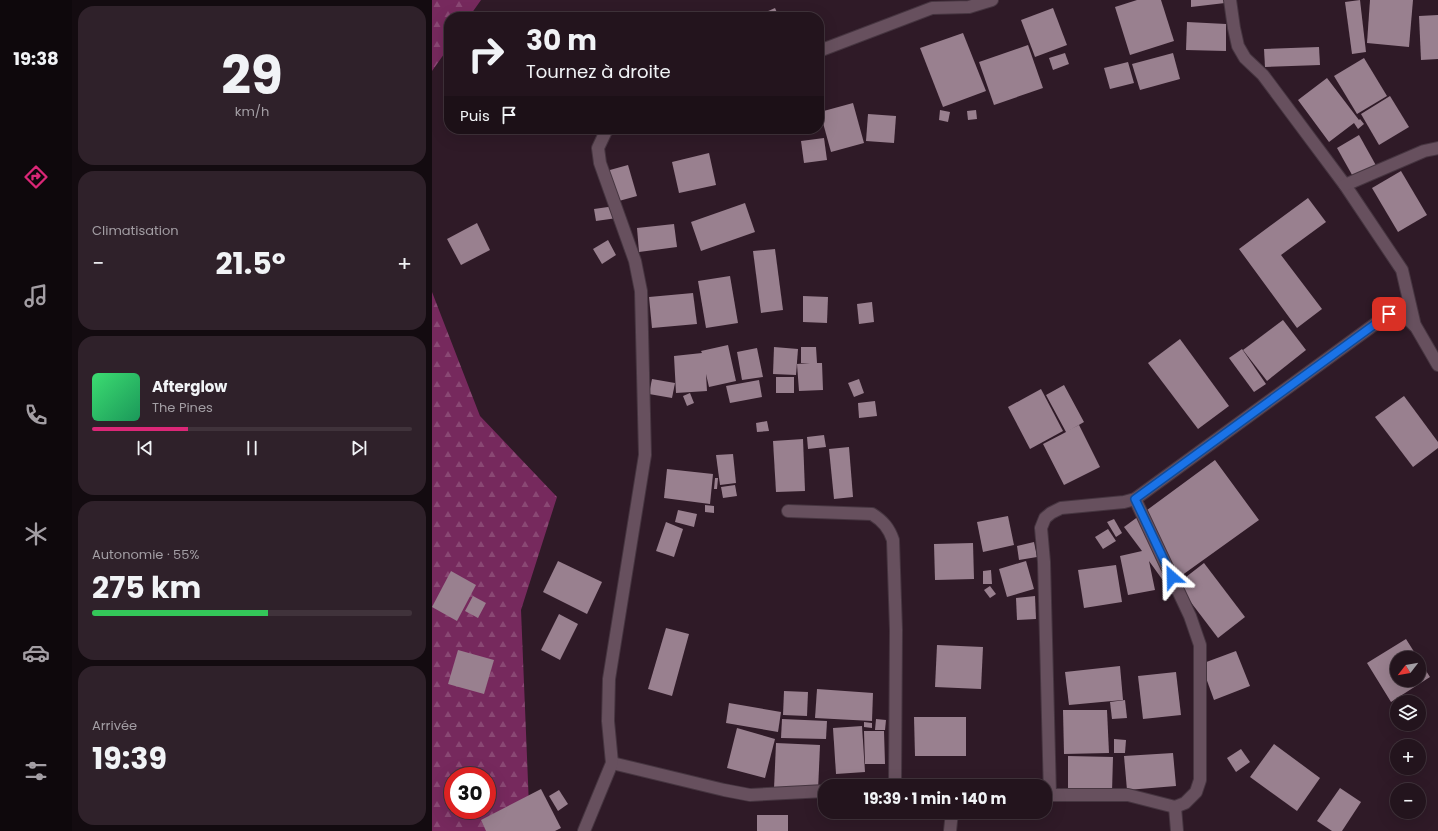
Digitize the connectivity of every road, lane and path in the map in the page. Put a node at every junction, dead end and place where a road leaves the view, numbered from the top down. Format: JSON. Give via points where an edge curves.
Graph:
{"nodes":[{"id":1,"x":992,"y":0,"type":"edge"},
{"id":2,"x":1230,"y":0,"type":"edge"},
{"id":3,"x":824,"y":49,"type":"edge"},
{"id":4,"x":605,"y":134,"type":"edge"},
{"id":5,"x":1438,"y":148,"type":"edge"},
{"id":6,"x":1345,"y":185,"type":"junction"},
{"id":7,"x":1416,"y":327,"type":"junction"},
{"id":8,"x":1438,"y":364,"type":"edge"},
{"id":9,"x":1135,"y":499,"type":"junction"},
{"id":10,"x":788,"y":511,"type":"dead end"},
{"id":11,"x":612,"y":762,"type":"junction"},
{"id":12,"x":895,"y":779,"type":"edge"},
{"id":13,"x":1048,"y":779,"type":"edge"},
{"id":14,"x":818,"y":792,"type":"edge"},
{"id":15,"x":1052,"y":795,"type":"edge"},
{"id":16,"x":1174,"y":807,"type":"junction"},
{"id":17,"x":951,"y":819,"type":"edge"},
{"id":18,"x":584,"y":831,"type":"edge"},
{"id":19,"x":950,"y":831,"type":"edge"},
{"id":20,"x":1177,"y":831,"type":"edge"}],
"edges":[{"from":1,"to":3,"type":"street","via":[[969,7],[932,8]]},
{"from":2,"to":6,"type":"street","via":[[1238,46],[1245,58],[1263,75]]},
{"from":4,"to":11,"type":"street","via":[[598,148],[600,163],[636,261],[641,291],[646,455],[609,679],[608,721]]},
{"from":5,"to":6,"type":"street","via":[[1424,151]]},
{"from":6,"to":7,"type":"street","via":[[1402,270]]},
{"from":7,"to":8,"type":"street"},
{"from":7,"to":9,"type":"street","via":[[1397,308]]},
{"from":9,"to":13,"type":"street","via":[[1062,508],[1051,512],[1041,528],[1044,562]]},
{"from":9,"to":16,"type":"street","via":[[1190,616],[1200,645],[1200,780],[1196,792],[1185,803]]},
{"from":10,"to":12,"type":"street","via":[[872,514],[889,529],[893,540],[896,630]]},
{"from":11,"to":14,"type":"street","via":[[750,795]]},
{"from":11,"to":18,"type":"street"},
{"from":15,"to":16,"type":"street","via":[[1128,795]]},
{"from":16,"to":20,"type":"street"},
{"from":17,"to":19,"type":"street"}]}
